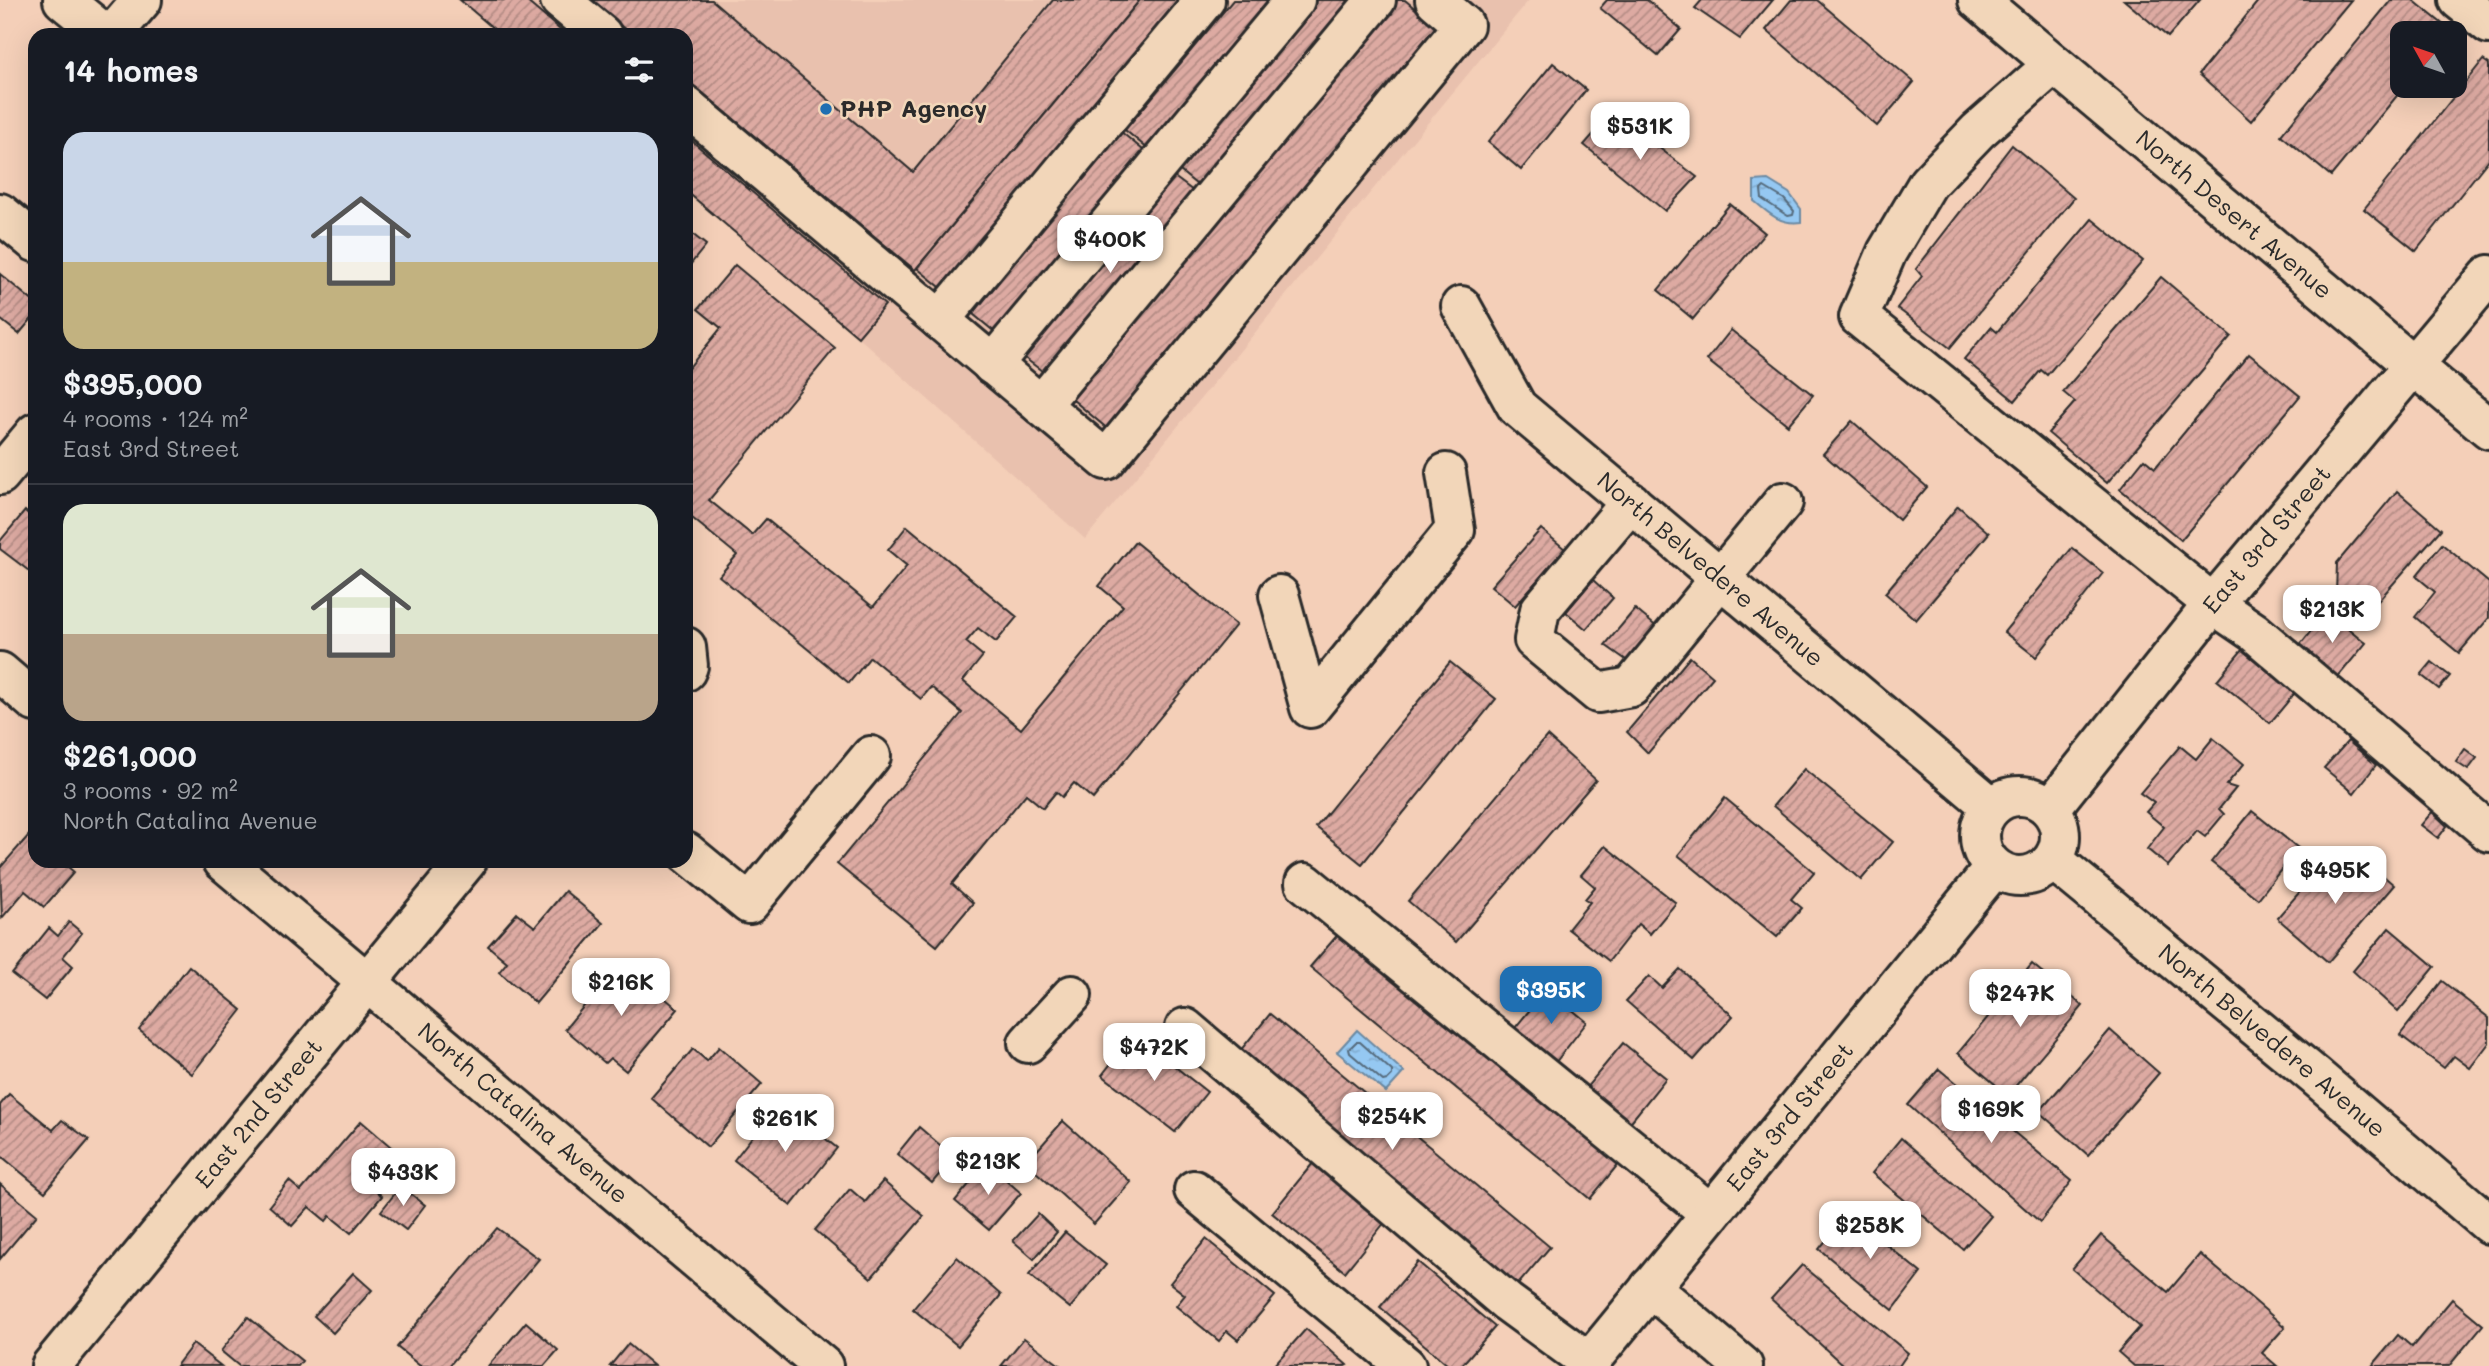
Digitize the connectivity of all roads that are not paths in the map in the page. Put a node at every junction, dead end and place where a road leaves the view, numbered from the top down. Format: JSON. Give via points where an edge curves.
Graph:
{"nodes":[{"id":1,"x":64,"y":0,"type":"edge"},
{"id":2,"x":142,"y":0,"type":"edge"},
{"id":3,"x":560,"y":0,"type":"edge"},
{"id":4,"x":1205,"y":0,"type":"edge"},
{"id":5,"x":1295,"y":0,"type":"edge"},
{"id":6,"x":1376,"y":0,"type":"edge"},
{"id":7,"x":1435,"y":0,"type":"edge"},
{"id":8,"x":1978,"y":0,"type":"edge"},
{"id":9,"x":2459,"y":0,"type":"edge"},
{"id":10,"x":2489,"y":24,"type":"edge"},
{"id":11,"x":98,"y":28,"type":"edge"},
{"id":12,"x":118,"y":28,"type":"edge"},
{"id":13,"x":593,"y":28,"type":"edge"},
{"id":14,"x":2054,"y":64,"type":"junction"},
{"id":15,"x":693,"y":112,"type":"edge"},
{"id":16,"x":2489,"y":275,"type":"edge"},
{"id":17,"x":1461,"y":306,"type":"dead end"},
{"id":18,"x":940,"y":320,"type":"junction"},
{"id":19,"x":992,"y":365,"type":"junction"},
{"id":20,"x":2414,"y":365,"type":"junction"},
{"id":21,"x":1041,"y":405,"type":"junction"},
{"id":22,"x":2489,"y":429,"type":"edge"},
{"id":23,"x":28,"y":441,"type":"edge"},
{"id":24,"x":1446,"y":473,"type":"dead end"},
{"id":25,"x":0,"y":475,"type":"edge"},
{"id":26,"x":1631,"y":502,"type":"junction"},
{"id":27,"x":1783,"y":502,"type":"dead end"},
{"id":28,"x":1721,"y":577,"type":"junction"},
{"id":29,"x":1279,"y":595,"type":"dead end"},
{"id":30,"x":2213,"y":604,"type":"junction"},
{"id":31,"x":0,"y":672,"type":"edge"},
{"id":32,"x":28,"y":696,"type":"edge"},
{"id":33,"x":870,"y":756,"type":"dead end"},
{"id":34,"x":1992,"y":807,"type":"junction"},
{"id":35,"x":2050,"y":809,"type":"junction"},
{"id":36,"x":2489,"y":832,"type":"edge"},
{"id":37,"x":693,"y":858,"type":"edge"},
{"id":38,"x":2053,"y":860,"type":"junction"},
{"id":39,"x":231,"y":868,"type":"edge"},
{"id":40,"x":461,"y":868,"type":"edge"},
{"id":41,"x":1994,"y":868,"type":"junction"},
{"id":42,"x":1305,"y":883,"type":"dead end"},
{"id":43,"x":366,"y":982,"type":"junction"},
{"id":44,"x":1072,"y":995,"type":"dead end"},
{"id":45,"x":1185,"y":1028,"type":"dead end"},
{"id":46,"x":1028,"y":1043,"type":"dead end"},
{"id":47,"x":1194,"y":1190,"type":"dead end"},
{"id":48,"x":1710,"y":1213,"type":"junction"},
{"id":49,"x":2489,"y":1224,"type":"edge"},
{"id":50,"x":1650,"y":1287,"type":"junction"},
{"id":51,"x":1587,"y":1364,"type":"edge"},
{"id":52,"x":51,"y":1366,"type":"edge"},
{"id":53,"x":823,"y":1366,"type":"edge"},
{"id":54,"x":1406,"y":1366,"type":"edge"},
{"id":55,"x":1743,"y":1366,"type":"edge"}],
"edges":[{"from":1,"to":11,"type":"street"},
{"from":2,"to":12,"type":"street"},
{"from":3,"to":13,"type":"street"},
{"from":4,"to":18,"type":"street"},
{"from":5,"to":19,"type":"street"},
{"from":6,"to":21,"type":"street"},
{"from":7,"to":21,"type":"street","via":[[1464,25],[1106,460]]},
{"from":8,"to":14,"type":"street","name":"North Desert Avenue"},
{"from":9,"to":10,"type":"street"},
{"from":14,"to":20,"type":"street","name":"North Desert Avenue"},
{"from":14,"to":30,"type":"street","via":[[1928,183],[1887,252],[1859,317]]},
{"from":15,"to":18,"type":"street"},
{"from":16,"to":20,"type":"street","name":"East 3rd Street"},
{"from":17,"to":26,"type":"street","name":"North Belvedere Avenue","via":[[1517,407]]},
{"from":18,"to":19,"type":"street"},
{"from":19,"to":21,"type":"street"},
{"from":20,"to":22,"type":"street","name":"North Desert Avenue"},
{"from":20,"to":30,"type":"street","name":"East 3rd Street"},
{"from":23,"to":25,"type":"street"},
{"from":24,"to":29,"type":"street","via":[[1455,530],[1310,708]]},
{"from":26,"to":28,"type":"street","name":"North Belvedere Avenue"},
{"from":26,"to":28,"type":"street","via":[[1540,610],[1534,639],[1598,693],[1630,687]]},
{"from":27,"to":28,"type":"street"},
{"from":28,"to":34,"type":"street","name":"North Belvedere Avenue"},
{"from":30,"to":35,"type":"street","name":"East 3rd Street"},
{"from":30,"to":36,"type":"street","via":[[2254,632]]},
{"from":31,"to":32,"type":"street"},
{"from":33,"to":37,"type":"street","via":[[749,904]]},
{"from":34,"to":35,"type":"street","via":[[2012,796],[2026,796]]},
{"from":34,"to":41,"type":"street","via":[[1979,834],[1980,847]]},
{"from":35,"to":38,"type":"street","via":[[2060,834]]},
{"from":38,"to":41,"type":"street","via":[[2032,875],[2018,877]]},
{"from":38,"to":49,"type":"street","name":"North Belvedere Avenue"},
{"from":39,"to":43,"type":"street","name":"North Catalina Avenue"},
{"from":40,"to":43,"type":"street","name":"East 2nd Street"},
{"from":41,"to":48,"type":"street","name":"East 3rd Street"},
{"from":42,"to":48,"type":"street"},
{"from":43,"to":52,"type":"street","name":"East 2nd Street"},
{"from":43,"to":53,"type":"street","name":"North Catalina Avenue"},
{"from":44,"to":46,"type":"street"},
{"from":45,"to":51,"type":"street","via":[[1507,1302]]},
{"from":47,"to":54,"type":"street"},
{"from":48,"to":50,"type":"street","name":"East 3rd Street"},
{"from":50,"to":51,"type":"street","name":"East 3rd Street"},
{"from":50,"to":55,"type":"street"}]}
